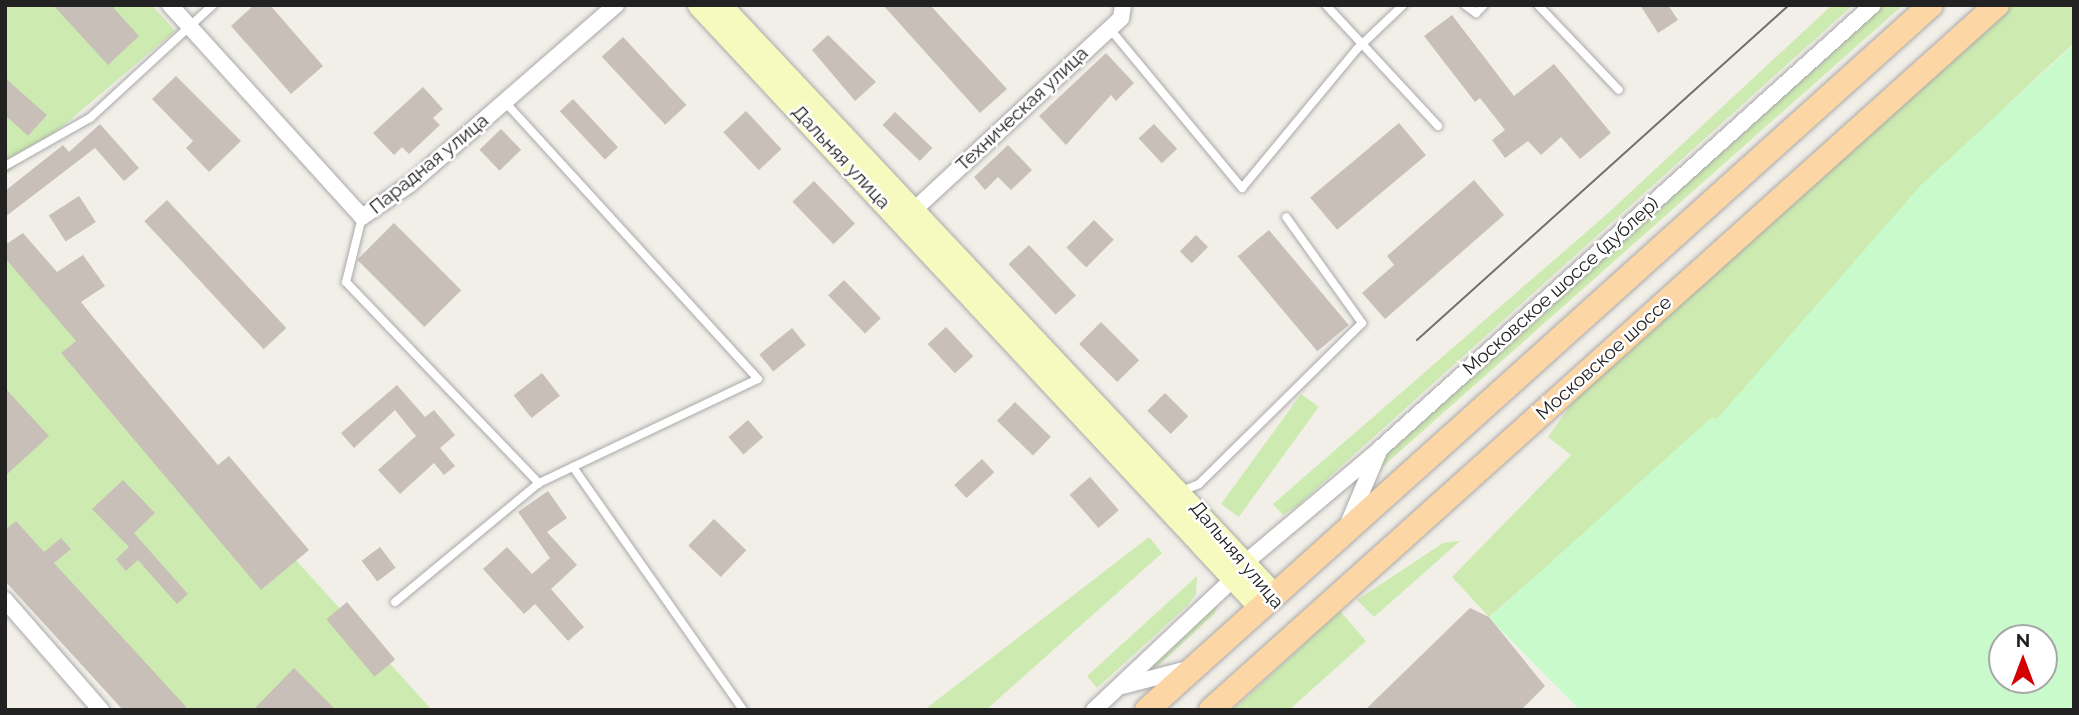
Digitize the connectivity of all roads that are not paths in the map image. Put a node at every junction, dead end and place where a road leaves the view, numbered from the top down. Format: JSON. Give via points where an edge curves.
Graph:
{"nodes":[{"id":1,"x":170,"y":5,"type":"edge"},
{"id":2,"x":213,"y":5,"type":"edge"},
{"id":3,"x":616,"y":5,"type":"edge"},
{"id":4,"x":698,"y":5,"type":"edge"},
{"id":5,"x":721,"y":5,"type":"edge"},
{"id":6,"x":1123,"y":5,"type":"edge"},
{"id":7,"x":1326,"y":5,"type":"edge"},
{"id":8,"x":1403,"y":5,"type":"edge"},
{"id":9,"x":1465,"y":5,"type":"edge"},
{"id":10,"x":1484,"y":5,"type":"edge"},
{"id":11,"x":1538,"y":5,"type":"edge"},
{"id":12,"x":1873,"y":5,"type":"edge"},
{"id":13,"x":1931,"y":5,"type":"edge"},
{"id":14,"x":1997,"y":5,"type":"edge"},
{"id":15,"x":190,"y":26,"type":"junction"},
{"id":16,"x":1110,"y":29,"type":"junction"},
{"id":17,"x":1362,"y":44,"type":"junction"},
{"id":18,"x":1619,"y":90,"type":"dead end"},
{"id":19,"x":505,"y":102,"type":"junction"},
{"id":20,"x":1438,"y":125,"type":"dead end"},
{"id":21,"x":5,"y":166,"type":"edge"},
{"id":22,"x":914,"y":210,"type":"junction"},
{"id":23,"x":362,"y":217,"type":"junction"},
{"id":24,"x":1286,"y":217,"type":"dead end"},
{"id":25,"x":1380,"y":449,"type":"junction"},
{"id":26,"x":573,"y":467,"type":"junction"},
{"id":27,"x":539,"y":483,"type":"junction"},
{"id":28,"x":1182,"y":491,"type":"junction"},
{"id":29,"x":1347,"y":526,"type":"junction"},
{"id":30,"x":1240,"y":571,"type":"junction"},
{"id":31,"x":5,"y":600,"type":"edge"},
{"id":32,"x":1268,"y":601,"type":"junction"},
{"id":33,"x":396,"y":602,"type":"dead end"},
{"id":34,"x":1296,"y":632,"type":"junction"},
{"id":35,"x":1194,"y":668,"type":"junction"},
{"id":36,"x":1120,"y":686,"type":"junction"},
{"id":37,"x":102,"y":710,"type":"edge"},
{"id":38,"x":743,"y":710,"type":"edge"},
{"id":39,"x":1094,"y":710,"type":"edge"},
{"id":40,"x":1147,"y":710,"type":"edge"},
{"id":41,"x":1210,"y":710,"type":"edge"}],
"edges":[{"from":1,"to":15,"type":"street","name":"Парадная улица"},
{"from":2,"to":15,"type":"lane"},
{"from":3,"to":19,"type":"street","name":"Парадная улица"},
{"from":4,"to":30,"type":"main road","name":"Дальняя улица"},
{"from":5,"to":22,"type":"main road","name":"Дальняя улица"},
{"from":6,"to":16,"type":"street","name":"Техническая улица","via":[[1124,15]]},
{"from":7,"to":17,"type":"lane"},
{"from":8,"to":17,"type":"lane"},
{"from":9,"to":10,"type":"lane","via":[[1476,13]]},
{"from":11,"to":18,"type":"lane"},
{"from":12,"to":25,"type":"street","name":"Московское шоссе (дублер)"},
{"from":13,"to":29,"type":"main road"},
{"from":14,"to":34,"type":"main road","name":"Московское шоссе"},
{"from":15,"to":21,"type":"lane","via":[[90,118]]},
{"from":15,"to":23,"type":"street","name":"Парадная улица"},
{"from":16,"to":17,"type":"lane","via":[[1242,188]]},
{"from":16,"to":22,"type":"street","name":"Техническая улица"},
{"from":17,"to":20,"type":"lane"},
{"from":19,"to":23,"type":"street","name":"Парадная улица","via":[[385,204]]},
{"from":19,"to":26,"type":"lane","via":[[758,379]]},
{"from":22,"to":28,"type":"main road","name":"Дальняя улица"},
{"from":23,"to":27,"type":"lane","via":[[346,282]]},
{"from":24,"to":28,"type":"lane","via":[[1362,323],[1199,484]]},
{"from":25,"to":29,"type":"street"},
{"from":25,"to":30,"type":"street","name":"Московское шоссе (дублер)"},
{"from":26,"to":27,"type":"lane"},
{"from":26,"to":38,"type":"lane"},
{"from":27,"to":33,"type":"lane"},
{"from":28,"to":30,"type":"main road","name":"Дальняя улица"},
{"from":29,"to":32,"type":"main road"},
{"from":30,"to":32,"type":"main road","name":"Дальняя улица"},
{"from":30,"to":36,"type":"street","name":"Московское шоссе (дублер)"},
{"from":31,"to":37,"type":"street"},
{"from":32,"to":34,"type":"main road","name":"Дальняя улица"},
{"from":32,"to":35,"type":"main road"},
{"from":34,"to":41,"type":"main road","name":"Московское шоссе"},
{"from":35,"to":36,"type":"street"},
{"from":35,"to":40,"type":"main road"},
{"from":36,"to":39,"type":"street","name":"Московское шоссе (дублер)"}]}
